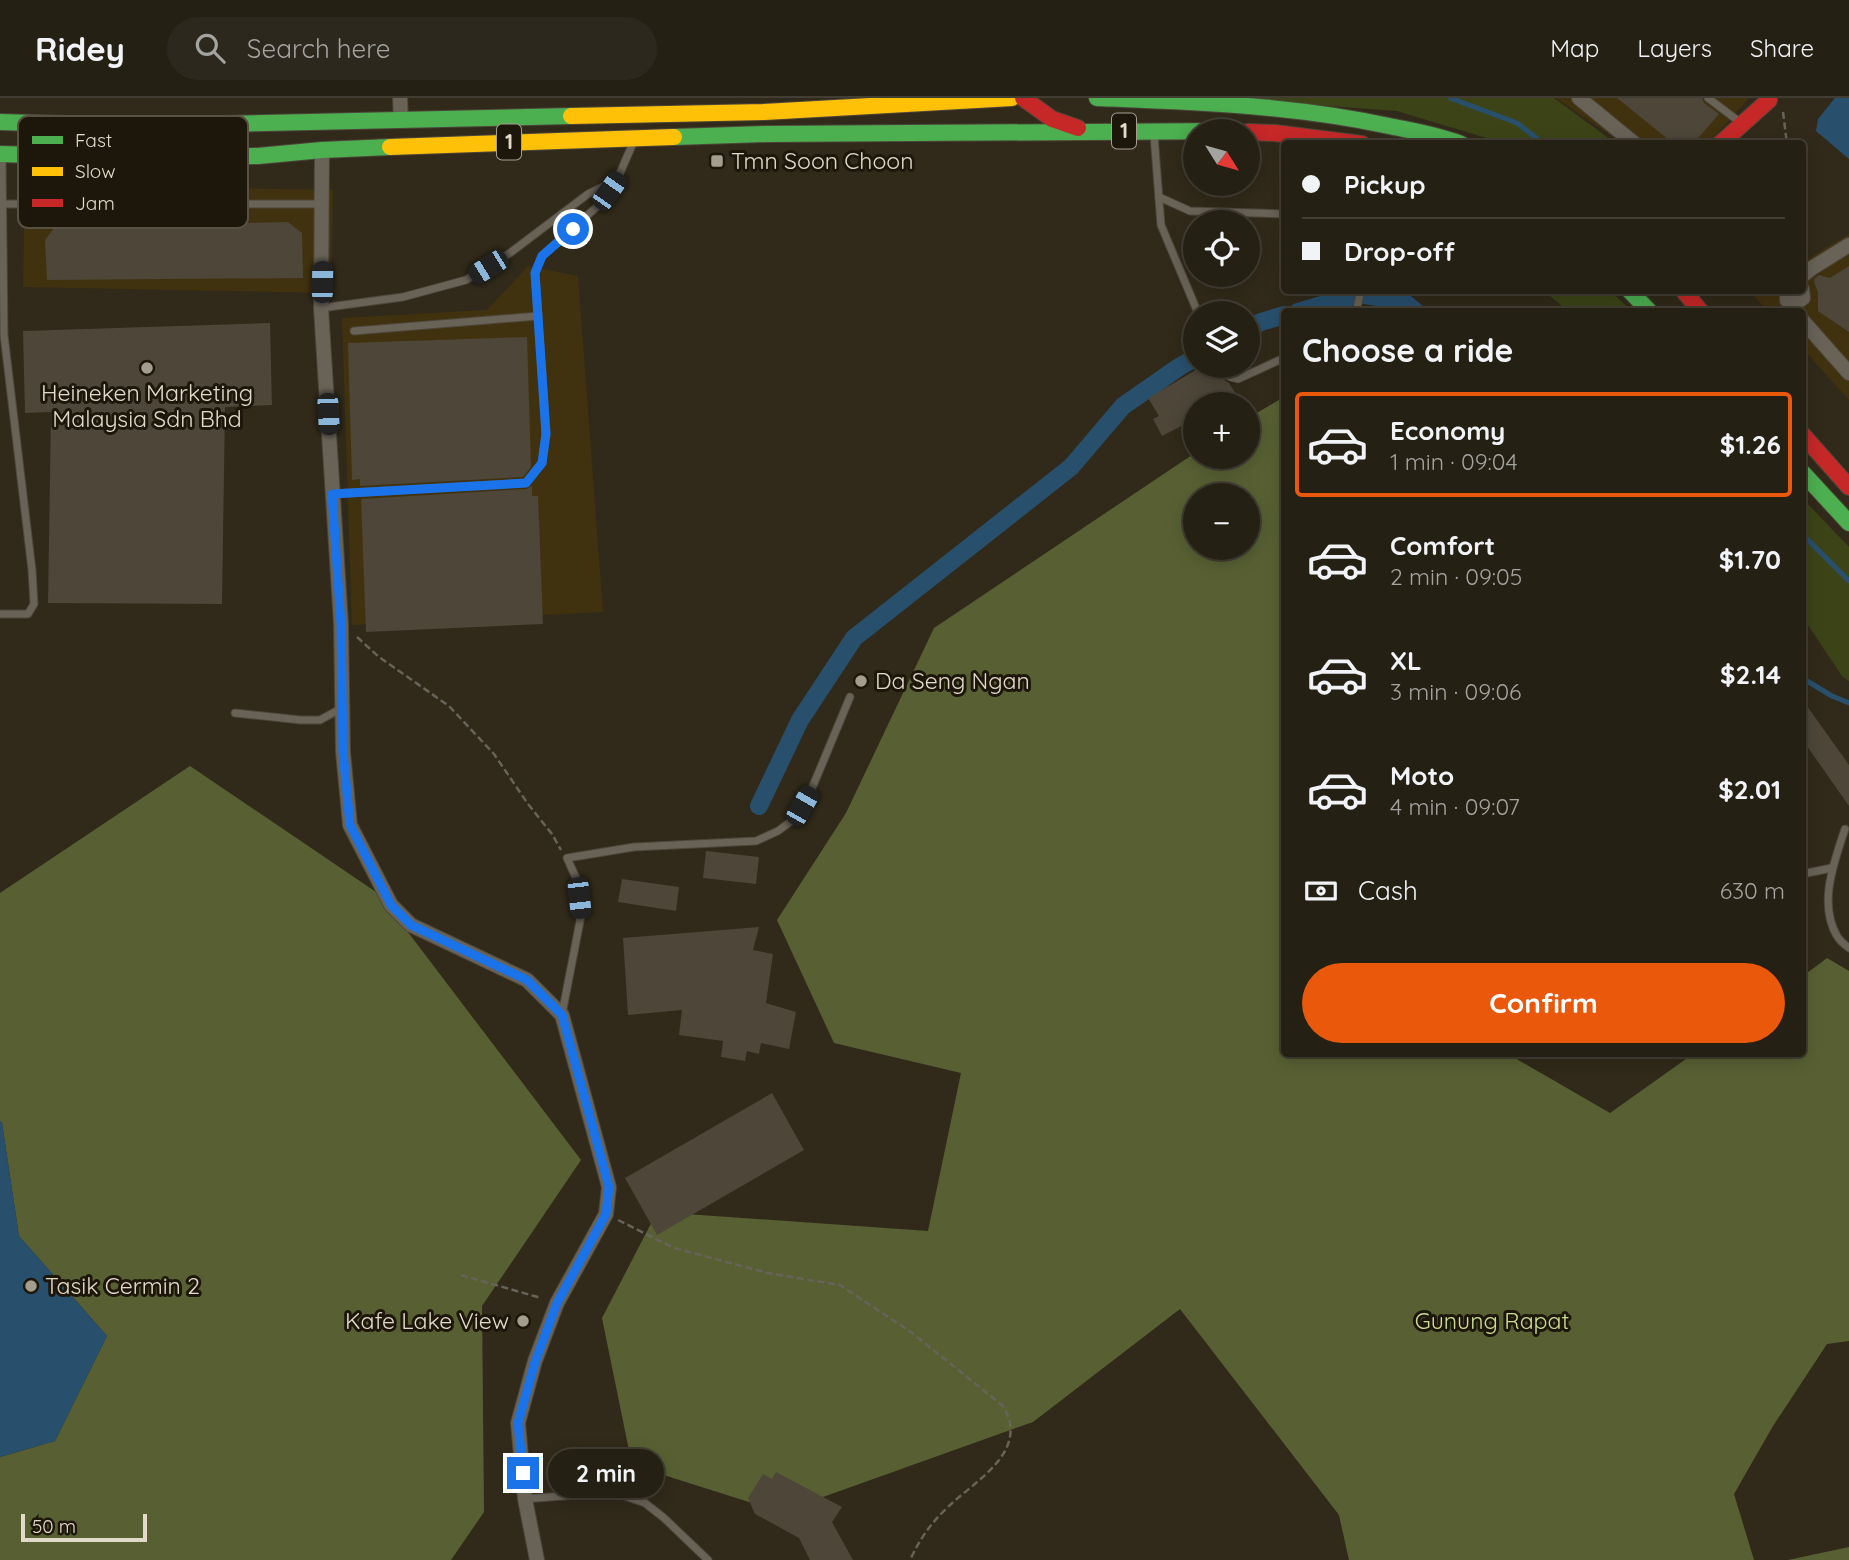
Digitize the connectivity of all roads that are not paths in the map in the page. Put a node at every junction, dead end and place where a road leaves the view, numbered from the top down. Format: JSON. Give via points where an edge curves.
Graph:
{"nodes":[{"id":1,"x":400,"y":98,"type":"edge"},
{"id":2,"x":1022,"y":98,"type":"edge"},
{"id":3,"x":1097,"y":98,"type":"edge"},
{"id":4,"x":1579,"y":98,"type":"edge"},
{"id":5,"x":1708,"y":98,"type":"edge"},
{"id":6,"x":1774,"y":101,"type":"edge"},
{"id":7,"x":1006,"y":110,"type":"edge"},
{"id":8,"x":401,"y":119,"type":"junction"},
{"id":9,"x":0,"y":122,"type":"edge"},
{"id":10,"x":18,"y":123,"type":"edge"},
{"id":11,"x":248,"y":123,"type":"edge"},
{"id":12,"x":1741,"y":124,"type":"junction"},
{"id":13,"x":1089,"y":131,"type":"junction"},
{"id":14,"x":1154,"y":131,"type":"junction"},
{"id":15,"x":1183,"y":131,"type":"edge"},
{"id":16,"x":1260,"y":132,"type":"edge"},
{"id":17,"x":955,"y":133,"type":"junction"},
{"id":18,"x":635,"y":139,"type":"junction"},
{"id":19,"x":1330,"y":140,"type":"edge"},
{"id":20,"x":1450,"y":140,"type":"edge"},
{"id":21,"x":1630,"y":140,"type":"edge"},
{"id":22,"x":1724,"y":140,"type":"edge"},
{"id":23,"x":1743,"y":140,"type":"edge"},
{"id":24,"x":322,"y":150,"type":"junction"},
{"id":25,"x":1,"y":154,"type":"edge"},
{"id":26,"x":248,"y":156,"type":"edge"},
{"id":27,"x":617,"y":180,"type":"junction"},
{"id":28,"x":1159,"y":197,"type":"junction"},
{"id":29,"x":248,"y":204,"type":"edge"},
{"id":30,"x":323,"y":204,"type":"junction"},
{"id":31,"x":3,"y":205,"type":"junction"},
{"id":32,"x":18,"y":205,"type":"edge"},
{"id":33,"x":1281,"y":214,"type":"edge"},
{"id":34,"x":1849,"y":245,"type":"edge"},
{"id":35,"x":1806,"y":273,"type":"edge"},
{"id":36,"x":1633,"y":294,"type":"edge"},
{"id":37,"x":1686,"y":294,"type":"edge"},
{"id":38,"x":1787,"y":294,"type":"edge"},
{"id":39,"x":1193,"y":301,"type":"edge"},
{"id":40,"x":1797,"y":307,"type":"edge"},
{"id":41,"x":321,"y":308,"type":"junction"},
{"id":42,"x":1646,"y":308,"type":"edge"},
{"id":43,"x":1698,"y":308,"type":"edge"},
{"id":44,"x":538,"y":316,"type":"junction"},
{"id":45,"x":1806,"y":325,"type":"edge"},
{"id":46,"x":354,"y":331,"type":"dead end"},
{"id":47,"x":1281,"y":359,"type":"edge"},
{"id":48,"x":1260,"y":369,"type":"edge"},
{"id":49,"x":1849,"y":373,"type":"edge"},
{"id":50,"x":1806,"y":439,"type":"edge"},
{"id":51,"x":1806,"y":476,"type":"edge"},
{"id":52,"x":1849,"y":487,"type":"edge"},
{"id":53,"x":332,"y":494,"type":"junction"},
{"id":54,"x":1849,"y":523,"type":"edge"},
{"id":55,"x":0,"y":614,"type":"edge"},
{"id":56,"x":850,"y":697,"type":"dead end"},
{"id":57,"x":342,"y":708,"type":"junction"},
{"id":58,"x":235,"y":713,"type":"dead end"},
{"id":59,"x":1845,"y":829,"type":"dead end"},
{"id":60,"x":1832,"y":868,"type":"junction"},
{"id":61,"x":1806,"y":873,"type":"edge"},
{"id":62,"x":1849,"y":948,"type":"edge"},
{"id":63,"x":562,"y":1015,"type":"junction"},
{"id":64,"x":525,"y":1499,"type":"junction"},
{"id":65,"x":537,"y":1560,"type":"edge"},
{"id":66,"x":708,"y":1560,"type":"edge"}],
"edges":[{"from":1,"to":8,"type":"street"},
{"from":2,"to":7,"type":"main road","via":[[1014,109]]},
{"from":2,"to":13,"type":"main road","via":[[1052,119]]},
{"from":3,"to":20,"type":"main road","number":"1","via":[[1272,108],[1382,123]]},
{"from":4,"to":21,"type":"street"},
{"from":5,"to":12,"type":"lane"},
{"from":6,"to":12,"type":"main road"},
{"from":6,"to":23,"type":"main road"},
{"from":7,"to":8,"type":"main road","number":"1"},
{"from":7,"to":17,"type":"main road"},
{"from":8,"to":11,"type":"main road","number":"1"},
{"from":9,"to":10,"type":"main road","number":"1"},
{"from":12,"to":22,"type":"main road"},
{"from":13,"to":14,"type":"main road","number":"1"},
{"from":13,"to":17,"type":"main road","number":"1"},
{"from":14,"to":15,"type":"main road","number":"1"},
{"from":14,"to":28,"type":"lane"},
{"from":16,"to":19,"type":"main road"},
{"from":17,"to":18,"type":"main road","number":"1"},
{"from":18,"to":24,"type":"main road","number":"1"},
{"from":18,"to":27,"type":"lane"},
{"from":24,"to":26,"type":"main road","number":"1"},
{"from":24,"to":30,"type":"street"},
{"from":25,"to":31,"type":"lane"},
{"from":27,"to":41,"type":"lane","via":[[588,194],[466,280],[403,297]]},
{"from":27,"to":44,"type":"lane","via":[[601,203],[542,256],[535,273]]},
{"from":28,"to":33,"type":"lane","via":[[1189,211]]},
{"from":28,"to":39,"type":"lane","via":[[1161,225]]},
{"from":29,"to":30,"type":"lane"},
{"from":30,"to":41,"type":"street"},
{"from":31,"to":32,"type":"lane"},
{"from":31,"to":55,"type":"lane","via":[[4,335],[34,604],[28,614]]},
{"from":34,"to":35,"type":"street"},
{"from":36,"to":42,"type":"main road"},
{"from":37,"to":43,"type":"main road"},
{"from":38,"to":40,"type":"street","via":[[1787,300]]},
{"from":41,"to":53,"type":"street"},
{"from":44,"to":46,"type":"lane"},
{"from":44,"to":53,"type":"lane","via":[[546,434],[542,463],[526,483]]},
{"from":45,"to":49,"type":"street"},
{"from":47,"to":48,"type":"lane"},
{"from":50,"to":52,"type":"main road"},
{"from":51,"to":54,"type":"main road"},
{"from":53,"to":57,"type":"street"},
{"from":56,"to":63,"type":"lane","via":[[810,793],[794,819],[778,831],[756,841],[634,847],[567,858],[577,880],[581,916]]},
{"from":57,"to":58,"type":"lane","via":[[320,720]]},
{"from":57,"to":63,"type":"street","via":[[350,825],[391,905],[411,925],[527,980]]},
{"from":59,"to":60,"type":"lane"},
{"from":60,"to":61,"type":"lane"},
{"from":60,"to":62,"type":"lane","via":[[1828,910],[1838,937]]},
{"from":63,"to":64,"type":"street","via":[[609,1187],[606,1214],[557,1303],[518,1423]]},
{"from":64,"to":65,"type":"street"},
{"from":64,"to":66,"type":"lane","via":[[613,1492],[645,1503]]}]}
